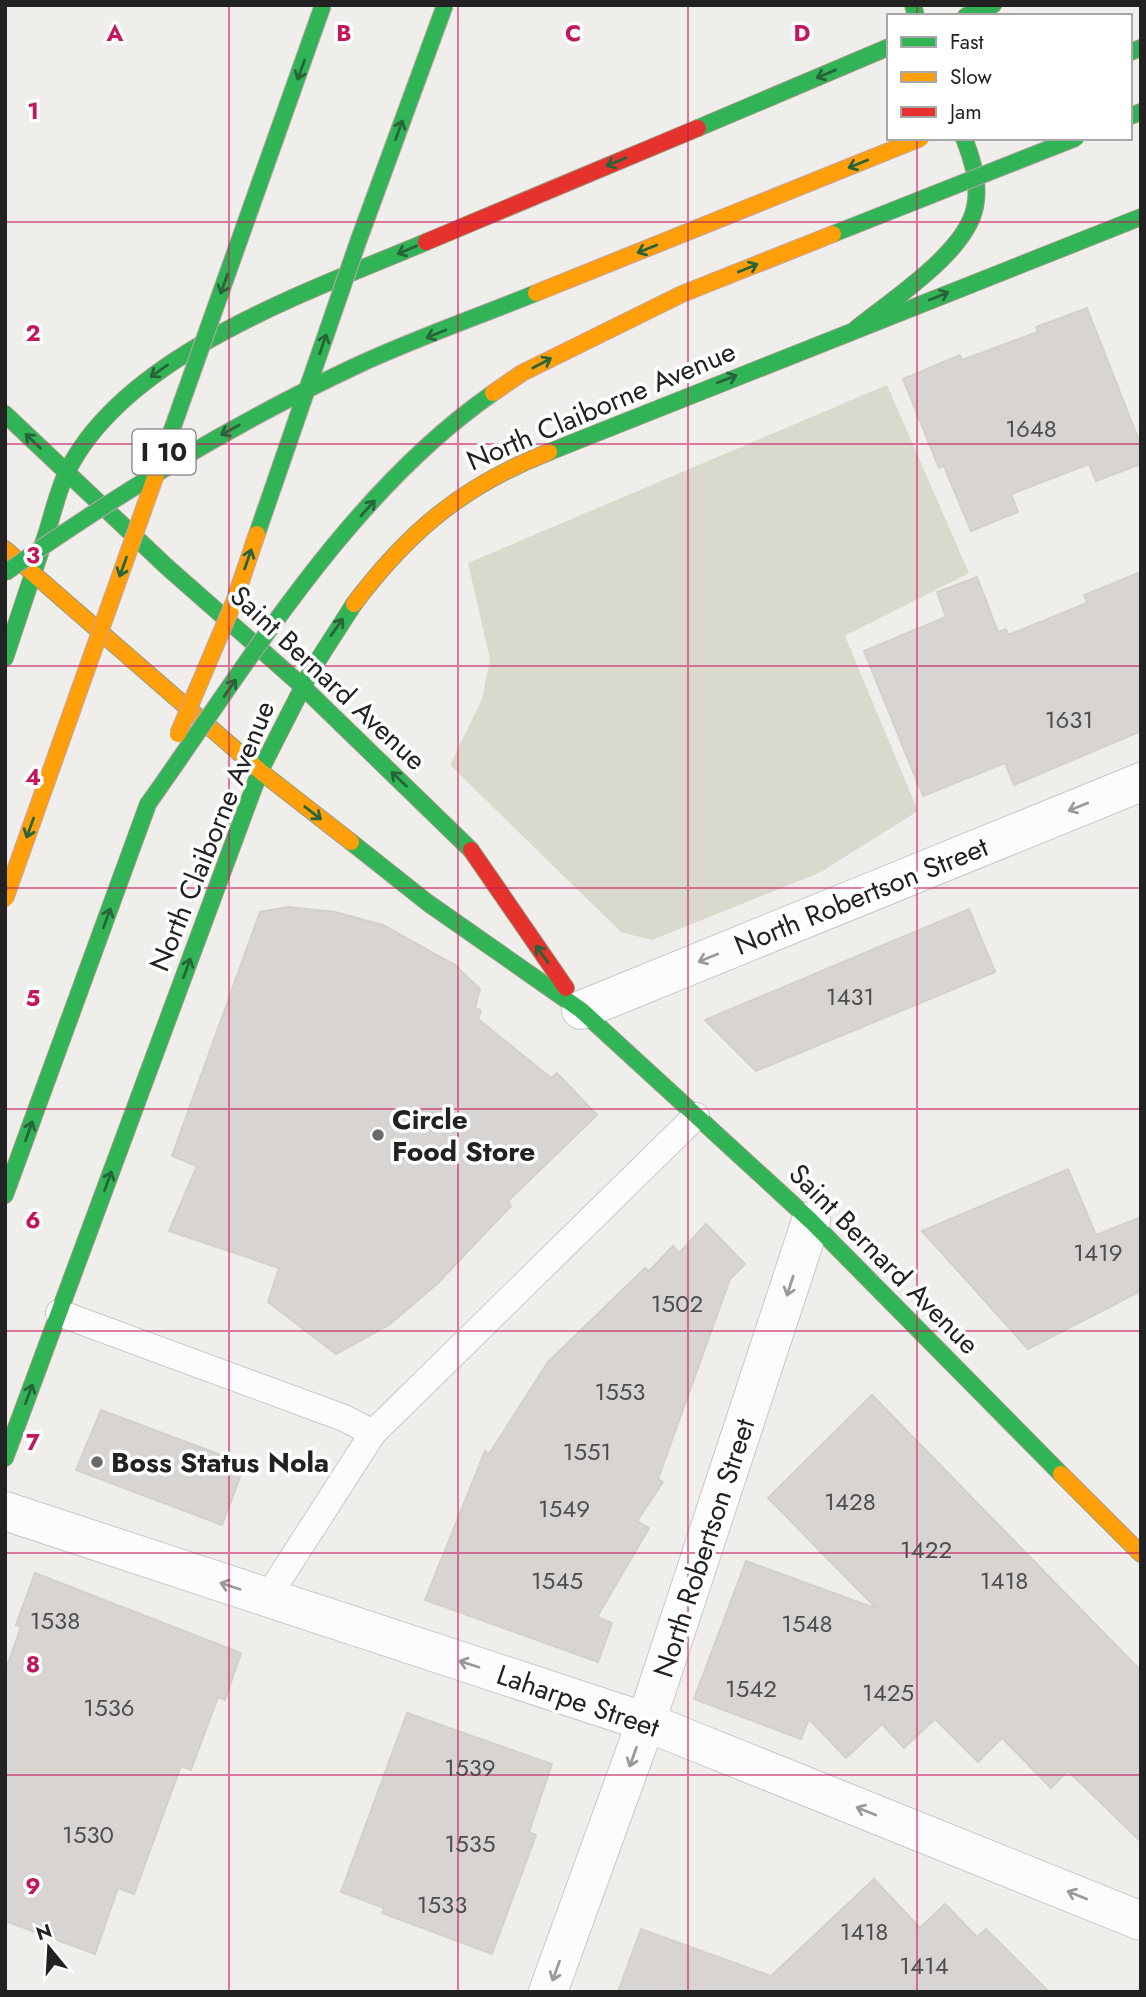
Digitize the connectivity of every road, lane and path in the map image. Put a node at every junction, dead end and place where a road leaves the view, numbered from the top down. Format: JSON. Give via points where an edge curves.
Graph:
{"nodes":[{"id":1,"x":324,"y":5,"type":"edge"},
{"id":2,"x":445,"y":5,"type":"edge"},
{"id":3,"x":993,"y":5,"type":"edge"},
{"id":4,"x":971,"y":14,"type":"edge"},
{"id":5,"x":887,"y":48,"type":"edge"},
{"id":6,"x":916,"y":140,"type":"edge"},
{"id":7,"x":965,"y":140,"type":"edge"},
{"id":8,"x":1071,"y":140,"type":"edge"},
{"id":9,"x":1141,"y":217,"type":"edge"},
{"id":10,"x":856,"y":329,"type":"junction"},
{"id":11,"x":5,"y":414,"type":"edge"},
{"id":12,"x":67,"y":472,"type":"junction"},
{"id":13,"x":5,"y":549,"type":"edge"},
{"id":14,"x":5,"y":573,"type":"edge"},
{"id":15,"x":32,"y":573,"type":"junction"},
{"id":16,"x":5,"y":658,"type":"edge"},
{"id":17,"x":301,"y":685,"type":"junction"},
{"id":18,"x":260,"y":771,"type":"junction"},
{"id":19,"x":1141,"y":782,"type":"edge"},
{"id":20,"x":148,"y":804,"type":"junction"},
{"id":21,"x":5,"y":899,"type":"edge"},
{"id":22,"x":581,"y":1010,"type":"junction"},
{"id":23,"x":696,"y":1116,"type":"junction"},
{"id":24,"x":5,"y":1195,"type":"edge"},
{"id":25,"x":811,"y":1221,"type":"junction"},
{"id":26,"x":59,"y":1313,"type":"junction"},
{"id":27,"x":373,"y":1433,"type":"junction"},
{"id":28,"x":5,"y":1458,"type":"edge"},
{"id":29,"x":5,"y":1511,"type":"edge"},
{"id":30,"x":1141,"y":1555,"type":"edge"},
{"id":31,"x":267,"y":1598,"type":"junction"},
{"id":32,"x":646,"y":1722,"type":"junction"},
{"id":33,"x":1141,"y":1921,"type":"edge"},
{"id":34,"x":548,"y":1992,"type":"edge"}],
"edges":[{"from":1,"to":21,"type":"main road","number":"I 10","one_way":true,"bridge":true},
{"from":20,"to":2,"type":"main road","one_way":true,"bridge":true,"via":[[234,602]]},
{"from":3,"to":4,"type":"main road"},
{"from":5,"to":12,"type":"main road","one_way":true,"via":[[296,297],[184,354],[128,393],[102,419]]},
{"from":6,"to":14,"type":"main road","one_way":true,"bridge":true,"via":[[359,365],[176,460]]},
{"from":7,"to":10,"type":"main road","via":[[974,163],[972,216],[954,246]]},
{"from":20,"to":8,"type":"main road","one_way":true,"bridge":true,"via":[[314,569],[456,419],[522,373],[682,294]]},
{"from":10,"to":9,"type":"main road","name":"North Claiborne Avenue","one_way":true},
{"from":17,"to":10,"type":"main road","name":"North Claiborne Avenue","one_way":true,"via":[[369,584],[426,522],[468,491],[597,430]]},
{"from":12,"to":11,"type":"main road","name":"Saint Bernard Avenue","one_way":true},
{"from":12,"to":15,"type":"main road"},
{"from":12,"to":17,"type":"main road","name":"Saint Bernard Avenue"},
{"from":13,"to":15,"type":"main road","name":"Saint Bernard Avenue"},
{"from":15,"to":16,"type":"main road"},
{"from":15,"to":18,"type":"main road","name":"Saint Bernard Avenue"},
{"from":17,"to":18,"type":"main road","name":"North Claiborne Avenue"},
{"from":22,"to":17,"type":"main road","name":"Saint Bernard Avenue","one_way":true,"via":[[466,842]]},
{"from":18,"to":22,"type":"main road","name":"Saint Bernard Avenue","one_way":true,"via":[[428,902]]},
{"from":26,"to":18,"type":"main road","name":"North Claiborne Avenue","one_way":true},
{"from":19,"to":22,"type":"street","name":"North Robertson Street","one_way":true},
{"from":24,"to":20,"type":"main road","one_way":true},
{"from":22,"to":23,"type":"main road","name":"Saint Bernard Avenue"},
{"from":23,"to":25,"type":"main road","name":"Saint Bernard Avenue"},
{"from":23,"to":27,"type":"lane"},
{"from":25,"to":30,"type":"main road","name":"Saint Bernard Avenue"},
{"from":25,"to":32,"type":"street","name":"North Robertson Street","one_way":true},
{"from":26,"to":27,"type":"lane","via":[[344,1418]]},
{"from":28,"to":26,"type":"main road","name":"North Claiborne Avenue","one_way":true},
{"from":27,"to":31,"type":"lane"},
{"from":31,"to":29,"type":"street","name":"Laharpe Street","one_way":true},
{"from":32,"to":31,"type":"street","name":"Laharpe Street","one_way":true},
{"from":33,"to":32,"type":"street","name":"Laharpe Street","one_way":true},
{"from":32,"to":34,"type":"street","name":"North Robertson Street","one_way":true}]}
